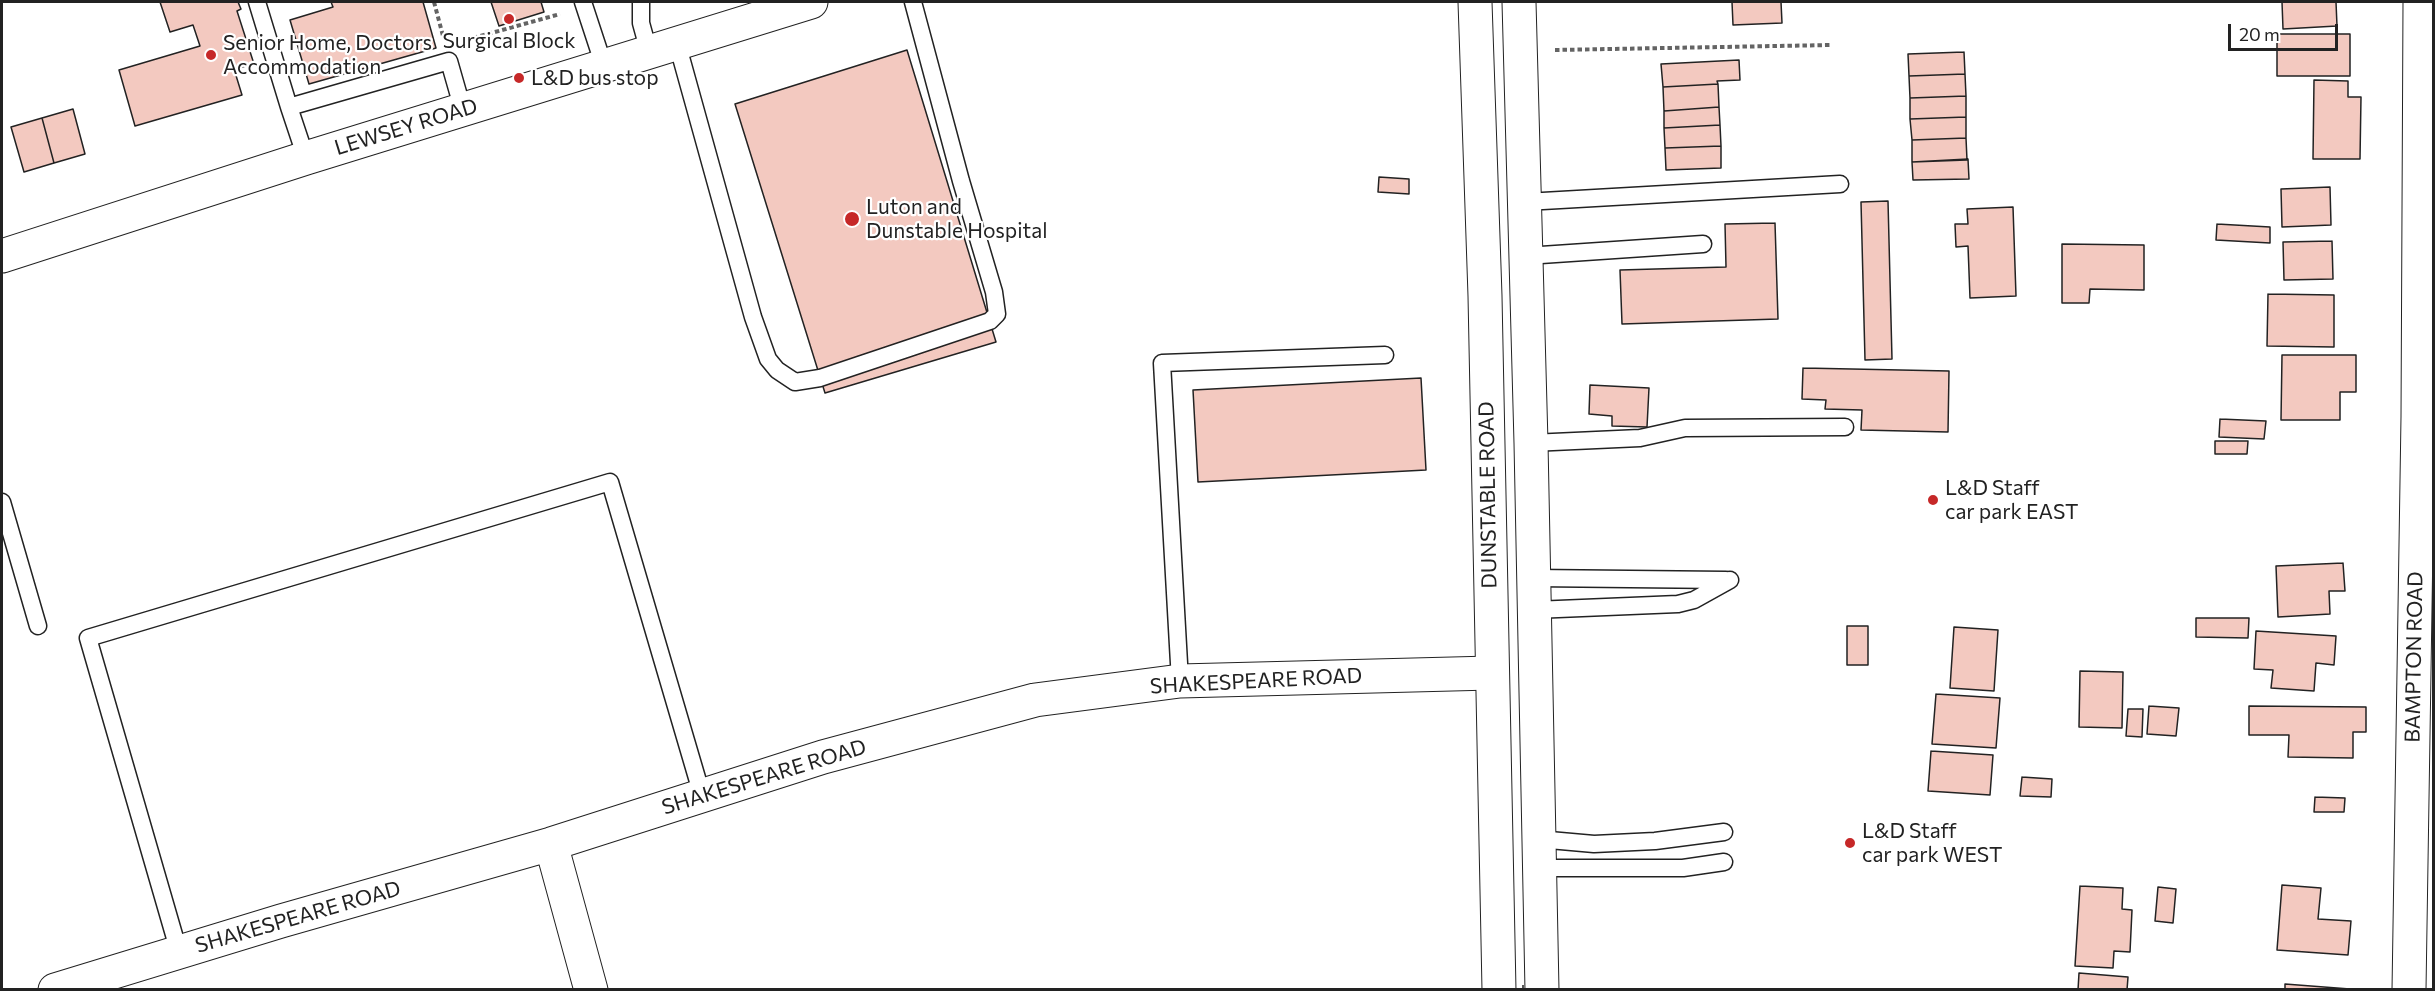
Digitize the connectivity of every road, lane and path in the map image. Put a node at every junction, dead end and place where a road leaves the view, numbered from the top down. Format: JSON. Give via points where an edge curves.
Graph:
{"nodes":[{"id":1,"x":256,"y":2,"type":"edge"},
{"id":2,"x":434,"y":2,"type":"edge"},
{"id":3,"x":641,"y":2,"type":"edge"},
{"id":4,"x":811,"y":2,"type":"edge"},
{"id":5,"x":913,"y":2,"type":"edge"},
{"id":6,"x":1475,"y":2,"type":"edge"},
{"id":7,"x":1520,"y":2,"type":"edge"},
{"id":8,"x":2420,"y":2,"type":"edge"},
{"id":9,"x":584,"y":4,"type":"edge"},
{"id":10,"x":767,"y":8,"type":"edge"},
{"id":11,"x":1831,"y":45,"type":"dead end"},
{"id":12,"x":663,"y":47,"type":"junction"},
{"id":13,"x":1549,"y":50,"type":"dead end"},
{"id":14,"x":447,"y":54,"type":"junction"},
{"id":15,"x":604,"y":66,"type":"junction"},
{"id":16,"x":289,"y":107,"type":"junction"},
{"id":17,"x":463,"y":110,"type":"junction"},
{"id":18,"x":306,"y":158,"type":"junction"},
{"id":19,"x":1840,"y":184,"type":"dead end"},
{"id":20,"x":1525,"y":202,"type":"junction"},
{"id":21,"x":1703,"y":244,"type":"dead end"},
{"id":22,"x":2,"y":256,"type":"edge"},
{"id":23,"x":1526,"y":256,"type":"junction"},
{"id":24,"x":1385,"y":355,"type":"dead end"},
{"id":25,"x":2426,"y":417,"type":"edge"},
{"id":26,"x":1845,"y":427,"type":"dead end"},
{"id":27,"x":1531,"y":443,"type":"junction"},
{"id":28,"x":2,"y":502,"type":"edge"},
{"id":29,"x":1533,"y":578,"type":"junction"},
{"id":30,"x":1534,"y":610,"type":"junction"},
{"id":31,"x":38,"y":626,"type":"dead end"},
{"id":32,"x":1491,"y":673,"type":"junction"},
{"id":33,"x":1180,"y":681,"type":"junction"},
{"id":34,"x":702,"y":795,"type":"junction"},
{"id":35,"x":1724,"y":832,"type":"dead end"},
{"id":36,"x":551,"y":844,"type":"junction"},
{"id":37,"x":1538,"y":854,"type":"junction"},
{"id":38,"x":1724,"y":862,"type":"dead end"},
{"id":39,"x":179,"y":952,"type":"junction"},
{"id":40,"x":55,"y":990,"type":"edge"},
{"id":41,"x":591,"y":990,"type":"edge"},
{"id":42,"x":1499,"y":990,"type":"edge"},
{"id":43,"x":1542,"y":990,"type":"edge"},
{"id":44,"x":2409,"y":990,"type":"edge"}],
"edges":[{"from":1,"to":16,"type":"lane"},
{"from":2,"to":14,"type":"path"},
{"from":3,"to":12,"type":"lane","via":[[641,23]]},
{"from":4,"to":10,"type":"street","name":"LEWSEY ROAD"},
{"from":5,"to":12,"type":"lane","via":[[997,314],[990,321],[820,378],[795,382],[768,359]]},
{"from":6,"to":32,"type":"street","name":"DUNSTABLE ROAD"},
{"from":7,"to":20,"type":"street","name":"DUNSTABLE ROAD"},
{"from":8,"to":25,"type":"street","name":"BAMPTON ROAD"},
{"from":9,"to":14,"type":"path"},
{"from":9,"to":15,"type":"lane"},
{"from":10,"to":12,"type":"street","name":"LEWSEY ROAD"},
{"from":11,"to":13,"type":"path"},
{"from":12,"to":15,"type":"street","name":"LEWSEY ROAD"},
{"from":14,"to":16,"type":"lane"},
{"from":14,"to":17,"type":"lane"},
{"from":15,"to":17,"type":"street","name":"LEWSEY ROAD"},
{"from":16,"to":18,"type":"lane"},
{"from":17,"to":18,"type":"street","name":"LEWSEY ROAD"},
{"from":18,"to":22,"type":"street","name":"LEWSEY ROAD"},
{"from":19,"to":20,"type":"lane"},
{"from":20,"to":23,"type":"street","name":"DUNSTABLE ROAD"},
{"from":21,"to":23,"type":"lane"},
{"from":23,"to":27,"type":"street","name":"DUNSTABLE ROAD"},
{"from":24,"to":33,"type":"lane","via":[[1162,363]]},
{"from":25,"to":44,"type":"street","name":"BAMPTON ROAD"},
{"from":26,"to":27,"type":"lane","via":[[1685,428],[1640,438]]},
{"from":27,"to":29,"type":"street","name":"DUNSTABLE ROAD"},
{"from":28,"to":31,"type":"lane"},
{"from":29,"to":30,"type":"street","name":"DUNSTABLE ROAD"},
{"from":29,"to":30,"type":"lane","via":[[1730,580],[1694,600],[1678,604]]},
{"from":30,"to":37,"type":"street","name":"DUNSTABLE ROAD"},
{"from":32,"to":33,"type":"street","name":"SHAKESPEARE ROAD"},
{"from":32,"to":42,"type":"street","name":"DUNSTABLE ROAD"},
{"from":33,"to":34,"type":"street","name":"SHAKESPEARE ROAD","via":[[1035,700],[823,757]]},
{"from":34,"to":36,"type":"street","name":"SHAKESPEARE ROAD"},
{"from":34,"to":39,"type":"lane","via":[[610,482],[88,638]]},
{"from":35,"to":37,"type":"lane","via":[[1594,844]]},
{"from":36,"to":39,"type":"street","name":"SHAKESPEARE ROAD"},
{"from":36,"to":41,"type":"street"},
{"from":37,"to":38,"type":"lane","via":[[1683,868]]},
{"from":37,"to":43,"type":"street","name":"DUNSTABLE ROAD"},
{"from":39,"to":40,"type":"street","name":"SHAKESPEARE ROAD"}]}
